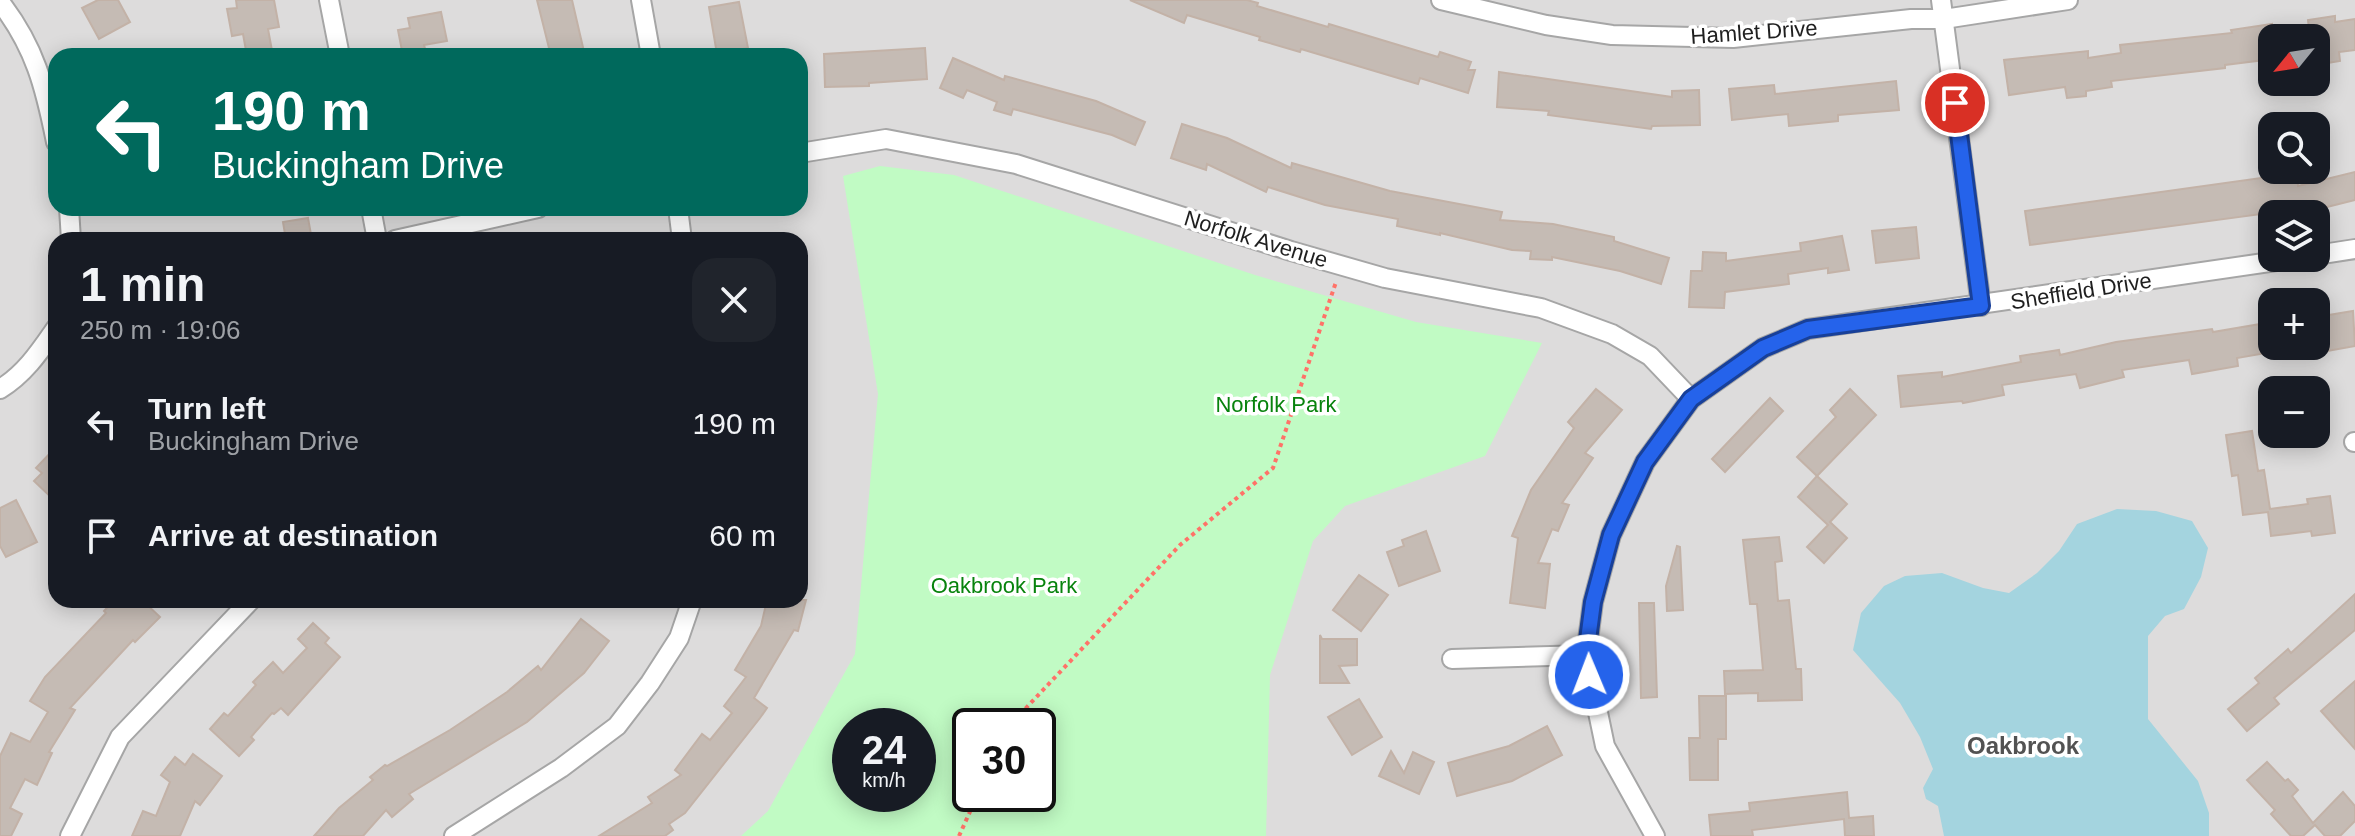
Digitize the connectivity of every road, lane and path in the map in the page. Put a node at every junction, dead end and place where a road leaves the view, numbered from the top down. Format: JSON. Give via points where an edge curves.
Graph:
{"nodes":[{"id":1,"x":329,"y":0,"type":"edge"},
{"id":2,"x":641,"y":0,"type":"edge"},
{"id":3,"x":1441,"y":0,"type":"edge"},
{"id":4,"x":1941,"y":0,"type":"edge"},
{"id":5,"x":2068,"y":0,"type":"edge"},
{"id":6,"x":0,"y":2,"type":"edge"},
{"id":7,"x":1944,"y":19,"type":"junction"},
{"id":8,"x":338,"y":48,"type":"edge"},
{"id":9,"x":650,"y":48,"type":"edge"},
{"id":10,"x":48,"y":100,"type":"edge"},
{"id":11,"x":808,"y":152,"type":"edge"},
{"id":12,"x":502,"y":216,"type":"edge"},
{"id":13,"x":431,"y":232,"type":"edge"},
{"id":14,"x":2355,"y":249,"type":"edge"},
{"id":15,"x":2330,"y":253,"type":"edge"},
{"id":16,"x":2258,"y":264,"type":"edge"},
{"id":17,"x":1342,"y":266,"type":"junction"},
{"id":18,"x":1981,"y":306,"type":"junction"},
{"id":19,"x":48,"y":340,"type":"edge"},
{"id":20,"x":0,"y":389,"type":"edge"},
{"id":21,"x":1691,"y":399,"type":"junction"},
{"id":22,"x":243,"y":608,"type":"edge"},
{"id":23,"x":689,"y":608,"type":"edge"},
{"id":24,"x":1586,"y":655,"type":"junction"},
{"id":25,"x":1452,"y":659,"type":"dead end"},
{"id":26,"x":1026,"y":708,"type":"edge"},
{"id":27,"x":970,"y":812,"type":"edge"},
{"id":28,"x":70,"y":836,"type":"edge"},
{"id":29,"x":454,"y":836,"type":"edge"},
{"id":30,"x":959,"y":836,"type":"edge"},
{"id":31,"x":1655,"y":836,"type":"edge"}],
"edges":[{"from":1,"to":8,"type":"street"},
{"from":2,"to":9,"type":"street"},
{"from":3,"to":7,"type":"street","name":"Hamlet Drive","via":[[1612,35],[1733,38]]},
{"from":4,"to":7,"type":"street"},
{"from":5,"to":7,"type":"street","name":"Hamlet Drive"},
{"from":6,"to":10,"type":"street","via":[[36,58]]},
{"from":7,"to":18,"type":"street"},
{"from":11,"to":17,"type":"street","name":"Norfolk Avenue","via":[[886,139],[1016,164]]},
{"from":12,"to":13,"type":"street"},
{"from":14,"to":15,"type":"street"},
{"from":16,"to":18,"type":"street","name":"Sheffield Drive"},
{"from":17,"to":21,"type":"street","name":"Norfolk Avenue","via":[[1541,308],[1612,334],[1650,356]]},
{"from":17,"to":26,"type":"path","via":[[1273,468],[1180,545]]},
{"from":18,"to":21,"type":"street","name":"Sheffield Drive","via":[[1808,329],[1763,348]]},
{"from":19,"to":20,"type":"street"},
{"from":21,"to":24,"type":"street","name":"Sheffield Drive","via":[[1645,462],[1611,535]]},
{"from":22,"to":28,"type":"street","via":[[120,737]]},
{"from":23,"to":29,"type":"street","via":[[679,638],[617,726]]},
{"from":24,"to":25,"type":"street"},
{"from":24,"to":31,"type":"street","name":"Sheffield Drive","via":[[1605,746]]},
{"from":27,"to":30,"type":"path"}]}
